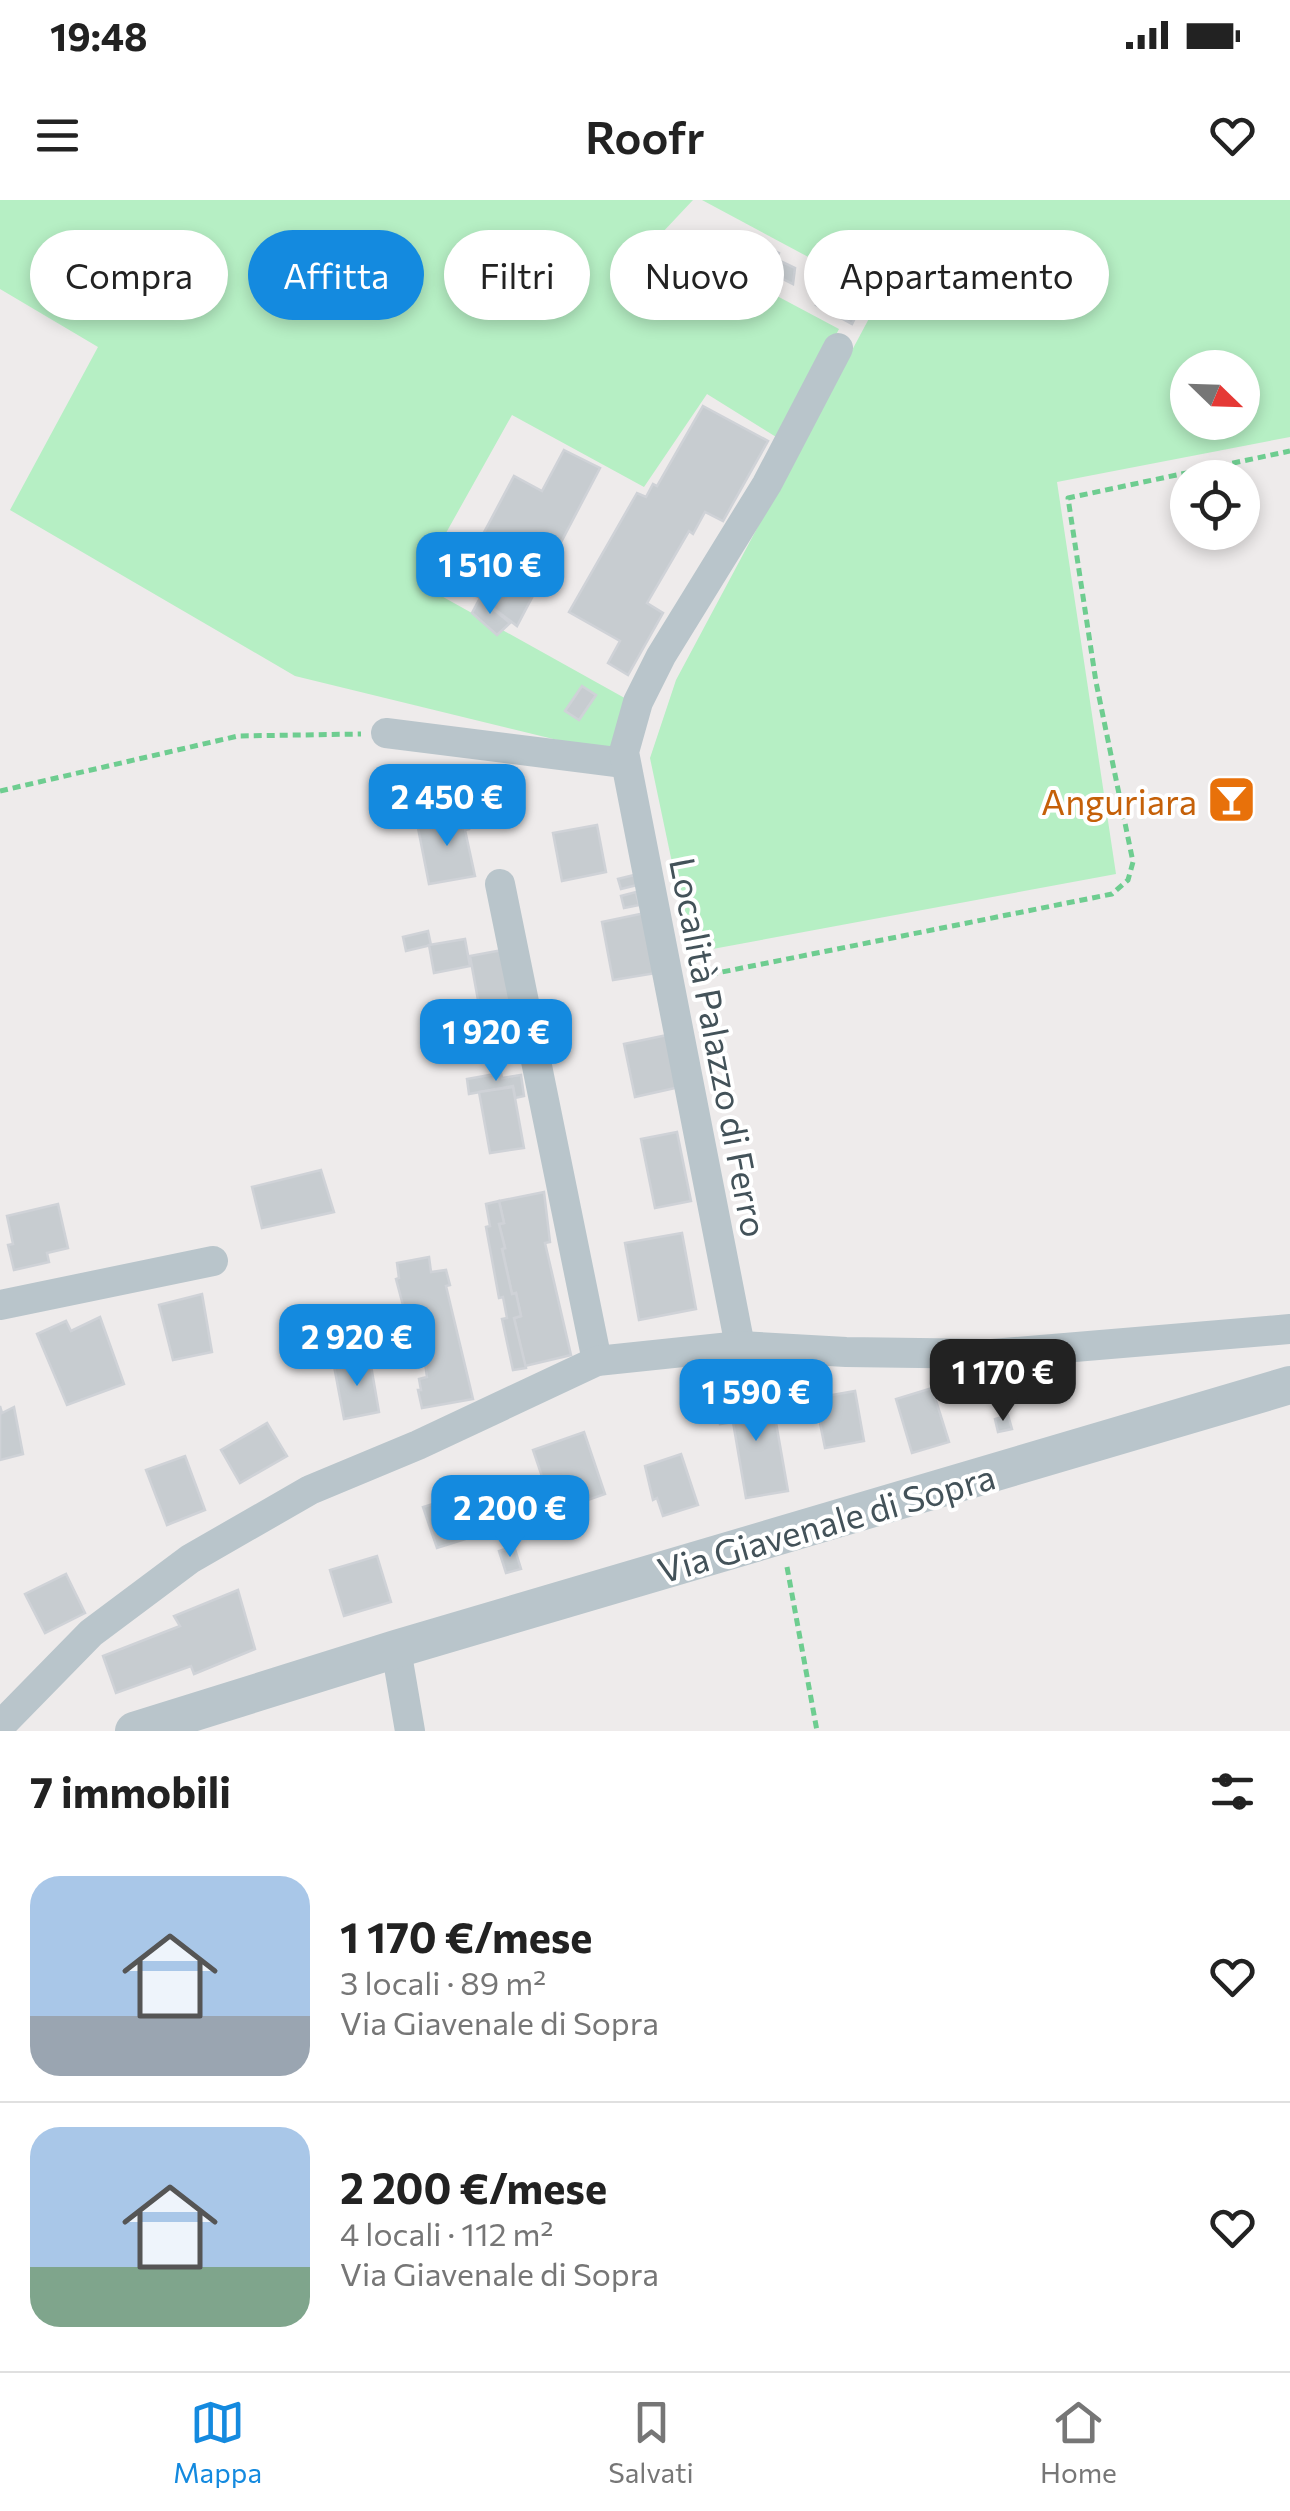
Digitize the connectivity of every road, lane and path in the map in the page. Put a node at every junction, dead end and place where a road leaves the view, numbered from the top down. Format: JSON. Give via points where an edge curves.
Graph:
{"nodes":[{"id":1,"x":838,"y":348,"type":"dead end"},
{"id":2,"x":1290,"y":452,"type":"edge"},
{"id":3,"x":386,"y":733,"type":"joint"},
{"id":4,"x":624,"y":762,"type":"junction"},
{"id":5,"x":0,"y":791,"type":"edge"},
{"id":6,"x":500,"y":884,"type":"dead end"},
{"id":7,"x":670,"y":982,"type":"junction"},
{"id":8,"x":213,"y":1261,"type":"dead end"},
{"id":9,"x":0,"y":1305,"type":"edge"},
{"id":10,"x":1290,"y":1329,"type":"edge"},
{"id":11,"x":740,"y":1346,"type":"junction"},
{"id":12,"x":597,"y":1361,"type":"junction"},
{"id":13,"x":1290,"y":1385,"type":"edge"},
{"id":14,"x":781,"y":1535,"type":"junction"},
{"id":15,"x":396,"y":1648,"type":"junction"},
{"id":16,"x":0,"y":1726,"type":"edge"},
{"id":17,"x":134,"y":1731,"type":"edge"},
{"id":18,"x":410,"y":1731,"type":"edge"},
{"id":19,"x":817,"y":1731,"type":"edge"}],
"edges":[{"from":1,"to":4,"type":"street","name":"Località Palazzo di Ferro","via":[[767,484],[661,656],[638,702]]},
{"from":2,"to":7,"type":"path","via":[[1068,498],[1096,682],[1134,862],[1128,880],[1112,894]]},
{"from":3,"to":4,"type":"street"},
{"from":3,"to":5,"type":"path","via":[[238,736]]},
{"from":4,"to":7,"type":"street","name":"Località Palazzo di Ferro"},
{"from":6,"to":12,"type":"street"},
{"from":7,"to":11,"type":"street","name":"Località Palazzo di Ferro"},
{"from":8,"to":9,"type":"street"},
{"from":10,"to":11,"type":"street","via":[[992,1354]]},
{"from":11,"to":12,"type":"street"},
{"from":12,"to":16,"type":"street","via":[[310,1490],[190,1559],[91,1634]]},
{"from":13,"to":14,"type":"street","name":"Via Giavenale di Sopra"},
{"from":14,"to":15,"type":"street","name":"Via Giavenale di Sopra"},
{"from":14,"to":19,"type":"path"},
{"from":15,"to":17,"type":"street","name":"Via Giavenale di Sopra"},
{"from":15,"to":18,"type":"street"}]}
